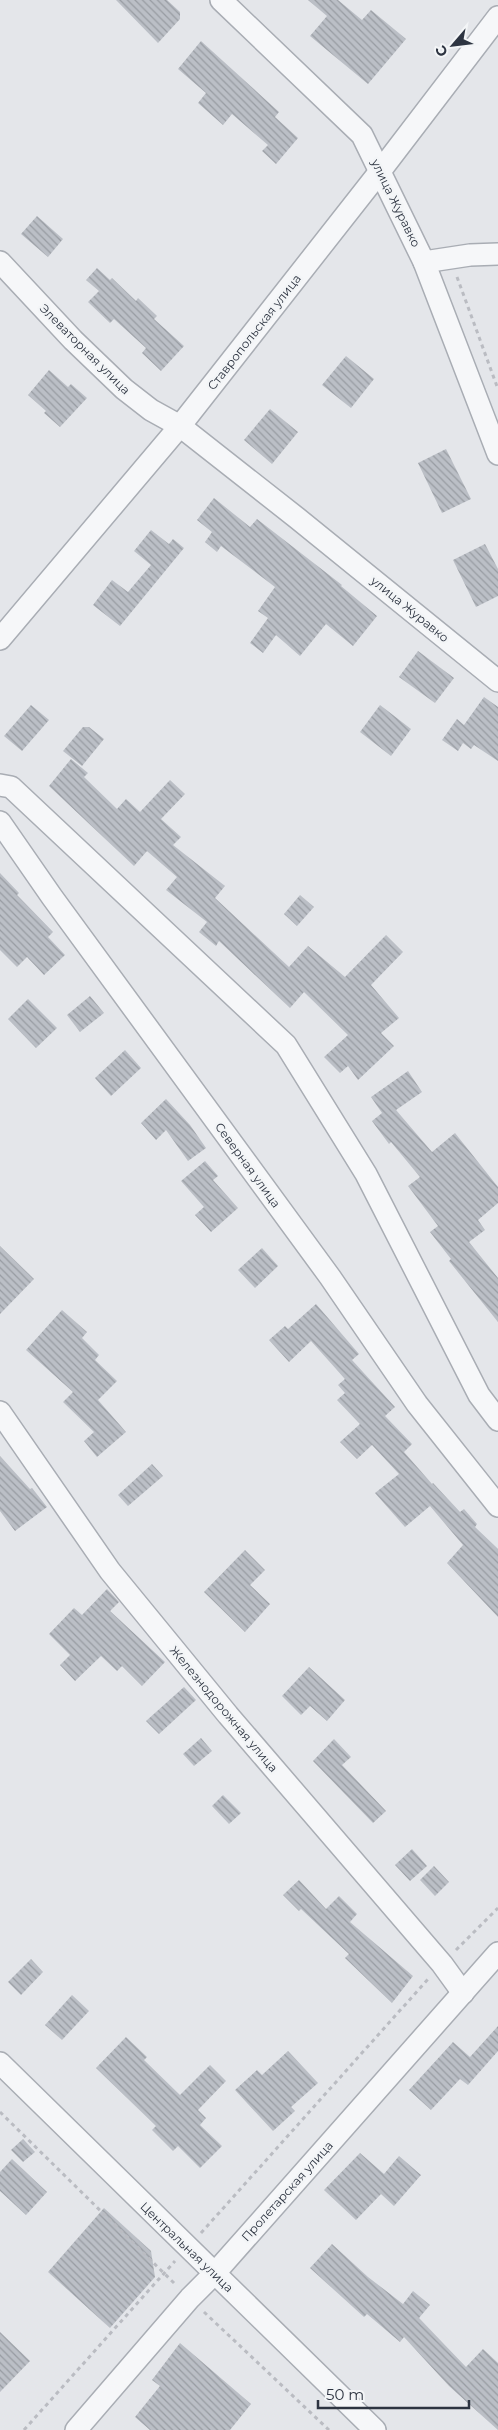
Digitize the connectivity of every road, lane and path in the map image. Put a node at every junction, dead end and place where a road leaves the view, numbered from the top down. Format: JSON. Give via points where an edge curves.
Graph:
{"nodes":[{"id":1,"x":221,"y":0,"type":"edge"},
{"id":2,"x":498,"y":17,"type":"edge"},
{"id":3,"x":381,"y":170,"type":"junction"},
{"id":4,"x":498,"y":254,"type":"edge"},
{"id":5,"x":450,"y":258,"type":"junction"},
{"id":6,"x":0,"y":262,"type":"edge"},
{"id":7,"x":424,"y":262,"type":"junction"},
{"id":8,"x":498,"y":388,"type":"edge"},
{"id":9,"x":180,"y":426,"type":"junction"},
{"id":10,"x":498,"y":454,"type":"edge"},
{"id":11,"x":0,"y":639,"type":"edge"},
{"id":12,"x":498,"y":681,"type":"edge"},
{"id":13,"x":0,"y":785,"type":"edge"},
{"id":14,"x":0,"y":822,"type":"edge"},
{"id":15,"x":0,"y":1412,"type":"edge"},
{"id":16,"x":498,"y":1420,"type":"edge"},
{"id":17,"x":498,"y":1506,"type":"edge"},
{"id":18,"x":498,"y":1908,"type":"edge"},
{"id":19,"x":498,"y":1953,"type":"edge"},
{"id":20,"x":442,"y":1964,"type":"junction"},
{"id":21,"x":463,"y":1993,"type":"junction"},
{"id":22,"x":0,"y":2063,"type":"edge"},
{"id":23,"x":0,"y":2112,"type":"edge"},
{"id":24,"x":187,"y":2248,"type":"junction"},
{"id":25,"x":164,"y":2273,"type":"junction"},
{"id":26,"x":214,"y":2274,"type":"junction"},
{"id":27,"x":190,"y":2298,"type":"junction"},
{"id":28,"x":24,"y":2430,"type":"edge"},
{"id":29,"x":76,"y":2430,"type":"edge"},
{"id":30,"x":329,"y":2430,"type":"edge"},
{"id":31,"x":376,"y":2430,"type":"edge"}],
"edges":[{"from":1,"to":3,"type":"street","name":"улица Журавко","via":[[362,135]]},
{"from":2,"to":3,"type":"street","name":"Ставропольская улица"},
{"from":3,"to":7,"type":"street","name":"улица Журавко"},
{"from":3,"to":9,"type":"street","name":"Ставропольская улица"},
{"from":4,"to":5,"type":"street"},
{"from":5,"to":7,"type":"street"},
{"from":5,"to":8,"type":"path"},
{"from":6,"to":9,"type":"street","name":"Элеваторная улица","via":[[124,389],[150,410]]},
{"from":7,"to":10,"type":"street","name":"улица Журавко"},
{"from":9,"to":11,"type":"street","name":"Ставропольская улица"},
{"from":9,"to":12,"type":"street","name":"улица Журавко"},
{"from":13,"to":16,"type":"street","via":[[12,787],[286,1045],[366,1174],[479,1395]]},
{"from":14,"to":17,"type":"street","name":"Северная улица","via":[[330,1277],[417,1404]]},
{"from":15,"to":20,"type":"street","name":"Железнодорожная улица","via":[[110,1572]]},
{"from":18,"to":20,"type":"path"},
{"from":19,"to":21,"type":"street","name":"Пролетарская улица"},
{"from":20,"to":21,"type":"street","name":"Железнодорожная улица"},
{"from":20,"to":24,"type":"path"},
{"from":21,"to":26,"type":"street","name":"Пролетарская улица"},
{"from":22,"to":24,"type":"street","name":"Центральная улица"},
{"from":23,"to":25,"type":"path"},
{"from":24,"to":25,"type":"path"},
{"from":24,"to":26,"type":"street","name":"Центральная улица"},
{"from":25,"to":27,"type":"path"},
{"from":25,"to":28,"type":"path"},
{"from":26,"to":27,"type":"street","name":"Пролетарская улица"},
{"from":26,"to":31,"type":"street","name":"Центральная улица"},
{"from":27,"to":29,"type":"street","name":"Пролетарская улица"},
{"from":27,"to":30,"type":"path"}]}
